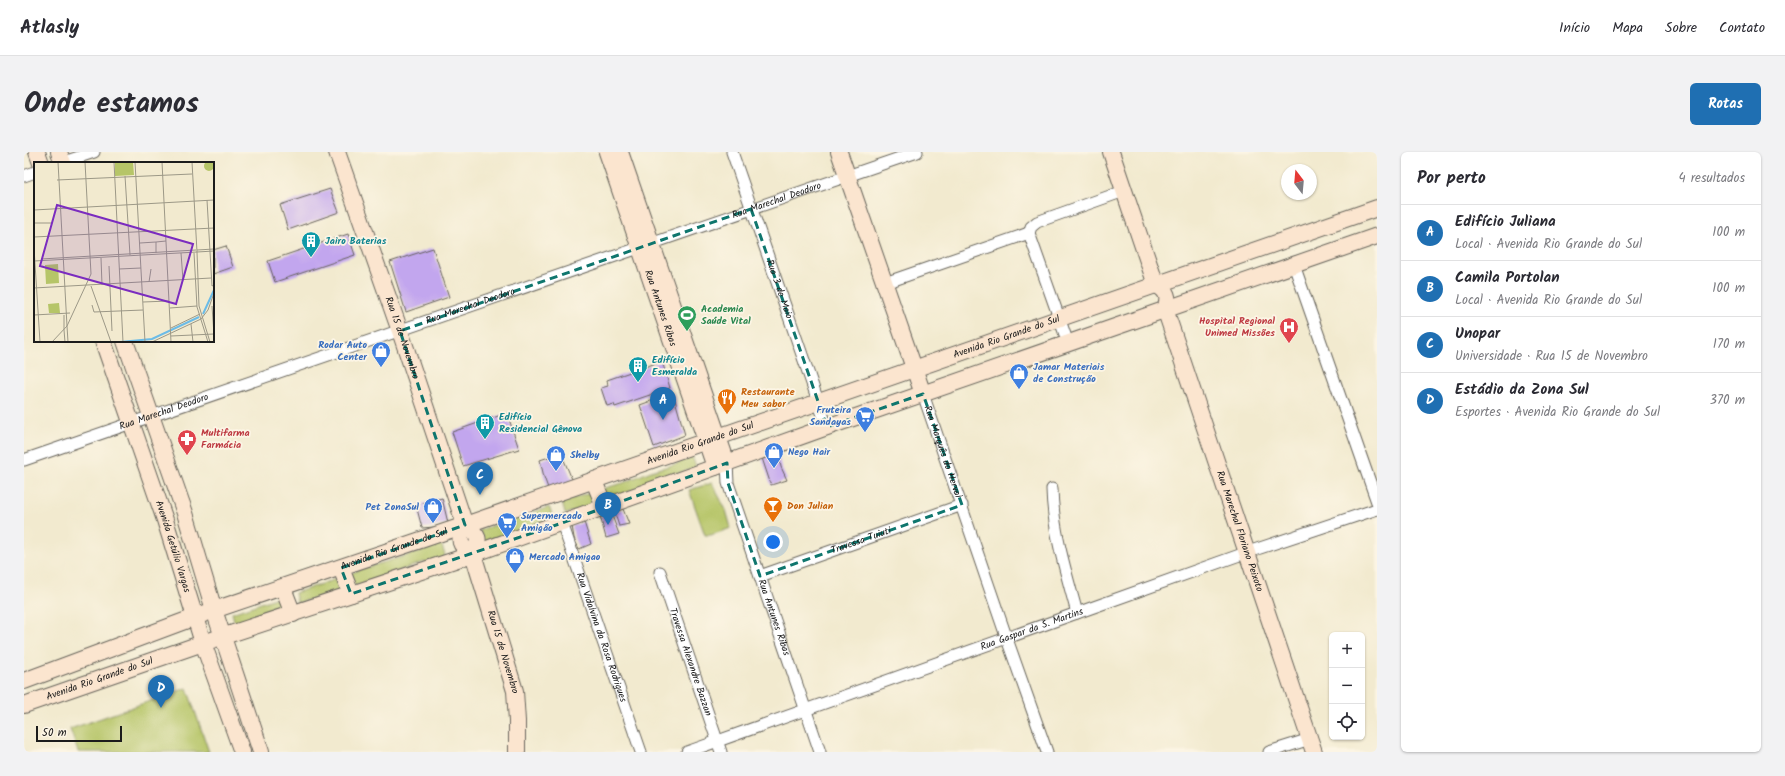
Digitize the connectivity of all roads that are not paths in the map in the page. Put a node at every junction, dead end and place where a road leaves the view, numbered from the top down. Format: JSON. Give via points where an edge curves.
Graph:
{"nodes":[{"id":1,"x":38,"y":152,"type":"edge"},
{"id":2,"x":94,"y":152,"type":"edge"},
{"id":3,"x":337,"y":152,"type":"edge"},
{"id":4,"x":608,"y":152,"type":"edge"},
{"id":5,"x":620,"y":152,"type":"edge"},
{"id":6,"x":732,"y":152,"type":"edge"},
{"id":7,"x":839,"y":152,"type":"edge"},
{"id":8,"x":917,"y":152,"type":"edge"},
{"id":9,"x":1111,"y":152,"type":"edge"},
{"id":10,"x":62,"y":160,"type":"edge"},
{"id":11,"x":41,"y":162,"type":"edge"},
{"id":12,"x":34,"y":172,"type":"edge"},
{"id":13,"x":24,"y":176,"type":"edge"},
{"id":14,"x":848,"y":176,"type":"junction"},
{"id":15,"x":1124,"y":191,"type":"junction"},
{"id":16,"x":1377,"y":208,"type":"edge"},
{"id":17,"x":751,"y":209,"type":"junction"},
{"id":18,"x":1029,"y":233,"type":"junction"},
{"id":19,"x":1377,"y":236,"type":"edge"},
{"id":20,"x":646,"y":246,"type":"junction"},
{"id":21,"x":1256,"y":250,"type":"junction"},
{"id":22,"x":1294,"y":265,"type":"junction"},
{"id":23,"x":1264,"y":275,"type":"junction"},
{"id":24,"x":885,"y":283,"type":"junction"},
{"id":25,"x":1156,"y":285,"type":"junction"},
{"id":26,"x":1165,"y":309,"type":"junction"},
{"id":27,"x":1059,"y":318,"type":"junction"},
{"id":28,"x":400,"y":331,"type":"junction"},
{"id":29,"x":103,"y":342,"type":"edge"},
{"id":30,"x":125,"y":342,"type":"edge"},
{"id":31,"x":1068,"y":343,"type":"junction"},
{"id":32,"x":915,"y":368,"type":"junction"},
{"id":33,"x":923,"y":394,"type":"junction"},
{"id":34,"x":819,"y":402,"type":"junction"},
{"id":35,"x":152,"y":417,"type":"junction"},
{"id":36,"x":131,"y":424,"type":"junction"},
{"id":37,"x":827,"y":427,"type":"junction"},
{"id":38,"x":713,"y":440,"type":"junction"},
{"id":39,"x":24,"y":460,"type":"edge"},
{"id":40,"x":721,"y":465,"type":"junction"},
{"id":41,"x":594,"y":480,"type":"junction"},
{"id":42,"x":1052,"y":489,"type":"dead end"},
{"id":43,"x":1377,"y":502,"type":"edge"},
{"id":44,"x":962,"y":504,"type":"junction"},
{"id":45,"x":605,"y":508,"type":"junction"},
{"id":46,"x":1377,"y":509,"type":"edge"},
{"id":47,"x":185,"y":513,"type":"junction"},
{"id":48,"x":165,"y":520,"type":"junction"},
{"id":49,"x":562,"y":523,"type":"junction"},
{"id":50,"x":465,"y":525,"type":"junction"},
{"id":51,"x":1248,"y":552,"type":"junction"},
{"id":52,"x":474,"y":554,"type":"junction"},
{"id":53,"x":341,"y":568,"type":"junction"},
{"id":54,"x":660,"y":572,"type":"dead end"},
{"id":55,"x":760,"y":576,"type":"junction"},
{"id":56,"x":283,"y":588,"type":"junction"},
{"id":57,"x":351,"y":594,"type":"junction"},
{"id":58,"x":214,"y":610,"type":"junction"},
{"id":59,"x":1077,"y":613,"type":"junction"},
{"id":60,"x":293,"y":614,"type":"junction"},
{"id":61,"x":195,"y":618,"type":"junction"},
{"id":62,"x":224,"y":637,"type":"junction"},
{"id":63,"x":1006,"y":639,"type":"junction"},
{"id":64,"x":203,"y":643,"type":"junction"},
{"id":65,"x":117,"y":647,"type":"junction"},
{"id":66,"x":126,"y":670,"type":"junction"},
{"id":67,"x":24,"y":681,"type":"edge"},
{"id":68,"x":24,"y":705,"type":"edge"},
{"id":69,"x":806,"y":709,"type":"junction"},
{"id":70,"x":718,"y":741,"type":"junction"},
{"id":71,"x":1312,"y":745,"type":"edge"},
{"id":72,"x":242,"y":752,"type":"edge"},
{"id":73,"x":261,"y":752,"type":"edge"},
{"id":74,"x":517,"y":752,"type":"edge"},
{"id":75,"x":641,"y":752,"type":"edge"},
{"id":76,"x":687,"y":752,"type":"edge"},
{"id":77,"x":721,"y":752,"type":"edge"},
{"id":78,"x":820,"y":752,"type":"edge"},
{"id":79,"x":1047,"y":752,"type":"edge"},
{"id":80,"x":1269,"y":752,"type":"edge"}],
"edges":[{"from":1,"to":11,"type":"main road"},
{"from":2,"to":10,"type":"street"},
{"from":3,"to":28,"type":"main road","name":"Rua 15 de Novembro"},
{"from":4,"to":20,"type":"main road","name":"Rua Antunes Ribas"},
{"from":5,"to":20,"type":"main road","name":"Rua Antunes Ribas"},
{"from":6,"to":17,"type":"street","name":"Rua 3 de Maio"},
{"from":7,"to":14,"type":"main road","name":"Rua Marquês do Herval"},
{"from":8,"to":14,"type":"street","name":"Rua Marechal Deodoro"},
{"from":9,"to":15,"type":"main road","name":"Rua Marechal Floriano Peixoto"},
{"from":12,"to":13,"type":"street"},
{"from":14,"to":17,"type":"street","name":"Rua Marechal Deodoro"},
{"from":14,"to":24,"type":"main road","name":"Rua Marquês do Herval"},
{"from":15,"to":18,"type":"street","via":[[1037,222]]},
{"from":15,"to":25,"type":"main road","name":"Rua Marechal Floriano Peixoto"},
{"from":16,"to":21,"type":"main road","name":"Avenida Rio Grande do Sul"},
{"from":17,"to":20,"type":"street","name":"Rua Marechal Deodoro"},
{"from":17,"to":34,"type":"street","name":"Rua 3 de Maio"},
{"from":18,"to":24,"type":"street"},
{"from":18,"to":27,"type":"street"},
{"from":19,"to":22,"type":"main road","name":"Avenida Rio Grande do Sul"},
{"from":20,"to":28,"type":"street","name":"Rua Marechal Deodoro"},
{"from":20,"to":38,"type":"main road","name":"Rua Antunes Ribas"},
{"from":21,"to":23,"type":"main road"},
{"from":21,"to":25,"type":"main road","name":"Avenida Rio Grande do Sul"},
{"from":22,"to":23,"type":"main road","name":"Avenida Rio Grande do Sul"},
{"from":22,"to":43,"type":"street"},
{"from":23,"to":26,"type":"main road","name":"Avenida Rio Grande do Sul"},
{"from":24,"to":32,"type":"main road","name":"Rua Marquês do Herval"},
{"from":25,"to":26,"type":"main road","name":"Rua Marechal Floriano Peixoto","via":[[1154,300],[1158,307]]},
{"from":25,"to":27,"type":"main road","name":"Avenida Rio Grande do Sul"},
{"from":26,"to":31,"type":"main road","name":"Avenida Rio Grande do Sul"},
{"from":26,"to":51,"type":"main road","name":"Rua Marechal Floriano Peixoto"},
{"from":27,"to":31,"type":"street"},
{"from":27,"to":32,"type":"main road","name":"Avenida Rio Grande do Sul"},
{"from":28,"to":35,"type":"street","name":"Rua Marechal Deodoro"},
{"from":28,"to":50,"type":"main road","name":"Rua 15 de Novembro"},
{"from":29,"to":36,"type":"main road","name":"Avenida Getúlio Vargas"},
{"from":30,"to":35,"type":"main road"},
{"from":31,"to":33,"type":"main road","name":"Avenida Rio Grande do Sul"},
{"from":32,"to":33,"type":"main road","name":"Rua Marquês do Herval"},
{"from":32,"to":34,"type":"main road","name":"Avenida Rio Grande do Sul"},
{"from":33,"to":37,"type":"main road","name":"Avenida Rio Grande do Sul"},
{"from":33,"to":44,"type":"street","name":"Rua Marquês do Herval"},
{"from":34,"to":37,"type":"street","name":"Rua 3 de Maio"},
{"from":34,"to":38,"type":"main road","name":"Avenida Rio Grande do Sul"},
{"from":35,"to":36,"type":"street","name":"Rua Marechal Deodoro"},
{"from":35,"to":47,"type":"main road"},
{"from":36,"to":39,"type":"street","name":"Rua Marechal Deodoro"},
{"from":36,"to":48,"type":"main road","name":"Avenida Getúlio Vargas"},
{"from":37,"to":40,"type":"main road","name":"Avenida Rio Grande do Sul"},
{"from":38,"to":40,"type":"main road","name":"Rua Antunes Ribas"},
{"from":38,"to":41,"type":"main road","name":"Avenida Rio Grande do Sul"},
{"from":40,"to":45,"type":"main road","name":"Avenida Rio Grande do Sul"},
{"from":40,"to":55,"type":"street","name":"Rua Antunes Ribas"},
{"from":41,"to":45,"type":"main road"},
{"from":41,"to":50,"type":"main road","name":"Avenida Rio Grande do Sul"},
{"from":42,"to":59,"type":"street","via":[[1052,513],[1056,536]]},
{"from":44,"to":55,"type":"street","name":"Travessa Tuiuti"},
{"from":44,"to":63,"type":"street","name":"Rua Marquês do Herval"},
{"from":45,"to":49,"type":"main road","name":"Avenida Rio Grande do Sul"},
{"from":46,"to":51,"type":"street","name":"Rua Gaspar da S. Martins"},
{"from":47,"to":48,"type":"main road"},
{"from":47,"to":58,"type":"main road"},
{"from":48,"to":61,"type":"main road","name":"Avenida Getúlio Vargas"},
{"from":49,"to":52,"type":"main road","name":"Avenida Rio Grande do Sul"},
{"from":49,"to":75,"type":"street","name":"Rua Vidalvina da Rosa Rodrigues"},
{"from":50,"to":52,"type":"main road","name":"Rua 15 de Novembro","via":[[474,531],[478,538]]},
{"from":50,"to":53,"type":"main road","name":"Avenida Rio Grande do Sul"},
{"from":51,"to":59,"type":"street","name":"Rua Gaspar da S. Martins"},
{"from":51,"to":71,"type":"main road","name":"Rua Marechal Floriano Peixoto"},
{"from":52,"to":57,"type":"main road","name":"Avenida Rio Grande do Sul"},
{"from":52,"to":74,"type":"main road","name":"Rua 15 de Novembro","via":[[515,691],[518,721]]},
{"from":53,"to":56,"type":"main road","name":"Avenida Rio Grande do Sul"},
{"from":53,"to":57,"type":"main road"},
{"from":54,"to":70,"type":"street","name":"Travessa Alexandre Bazzan"},
{"from":55,"to":69,"type":"street","name":"Rua Antunes Ribas"},
{"from":56,"to":58,"type":"main road","name":"Avenida Rio Grande do Sul"},
{"from":56,"to":60,"type":"main road"},
{"from":57,"to":60,"type":"main road","name":"Avenida Rio Grande do Sul"},
{"from":58,"to":61,"type":"main road","name":"Avenida Rio Grande do Sul"},
{"from":58,"to":62,"type":"main road"},
{"from":59,"to":63,"type":"street","name":"Rua Gaspar da S. Martins"},
{"from":60,"to":62,"type":"main road","name":"Avenida Rio Grande do Sul"},
{"from":61,"to":64,"type":"main road","name":"Avenida Getúlio Vargas"},
{"from":61,"to":65,"type":"main road","name":"Avenida Rio Grande do Sul"},
{"from":62,"to":64,"type":"main road","name":"Avenida Rio Grande do Sul"},
{"from":62,"to":73,"type":"main road"},
{"from":63,"to":69,"type":"street","name":"Rua Gaspar da S. Martins"},
{"from":63,"to":79,"type":"street","name":"Rua Marquês do Herval"},
{"from":64,"to":66,"type":"main road","name":"Avenida Rio Grande do Sul"},
{"from":64,"to":72,"type":"main road","name":"Avenida Getúlio Vargas"},
{"from":65,"to":66,"type":"main road"},
{"from":65,"to":67,"type":"main road","name":"Avenida Rio Grande do Sul"},
{"from":66,"to":68,"type":"main road","name":"Avenida Rio Grande do Sul"},
{"from":69,"to":70,"type":"street","name":"Rua Gaspar da S. Martins"},
{"from":69,"to":78,"type":"street","name":"Rua Antunes Ribas"},
{"from":70,"to":76,"type":"street","name":"Rua Gaspar da S. Martins"},
{"from":70,"to":77,"type":"street","name":"Travessa Alexandre Bazzan"},
{"from":71,"to":80,"type":"street"}]}
